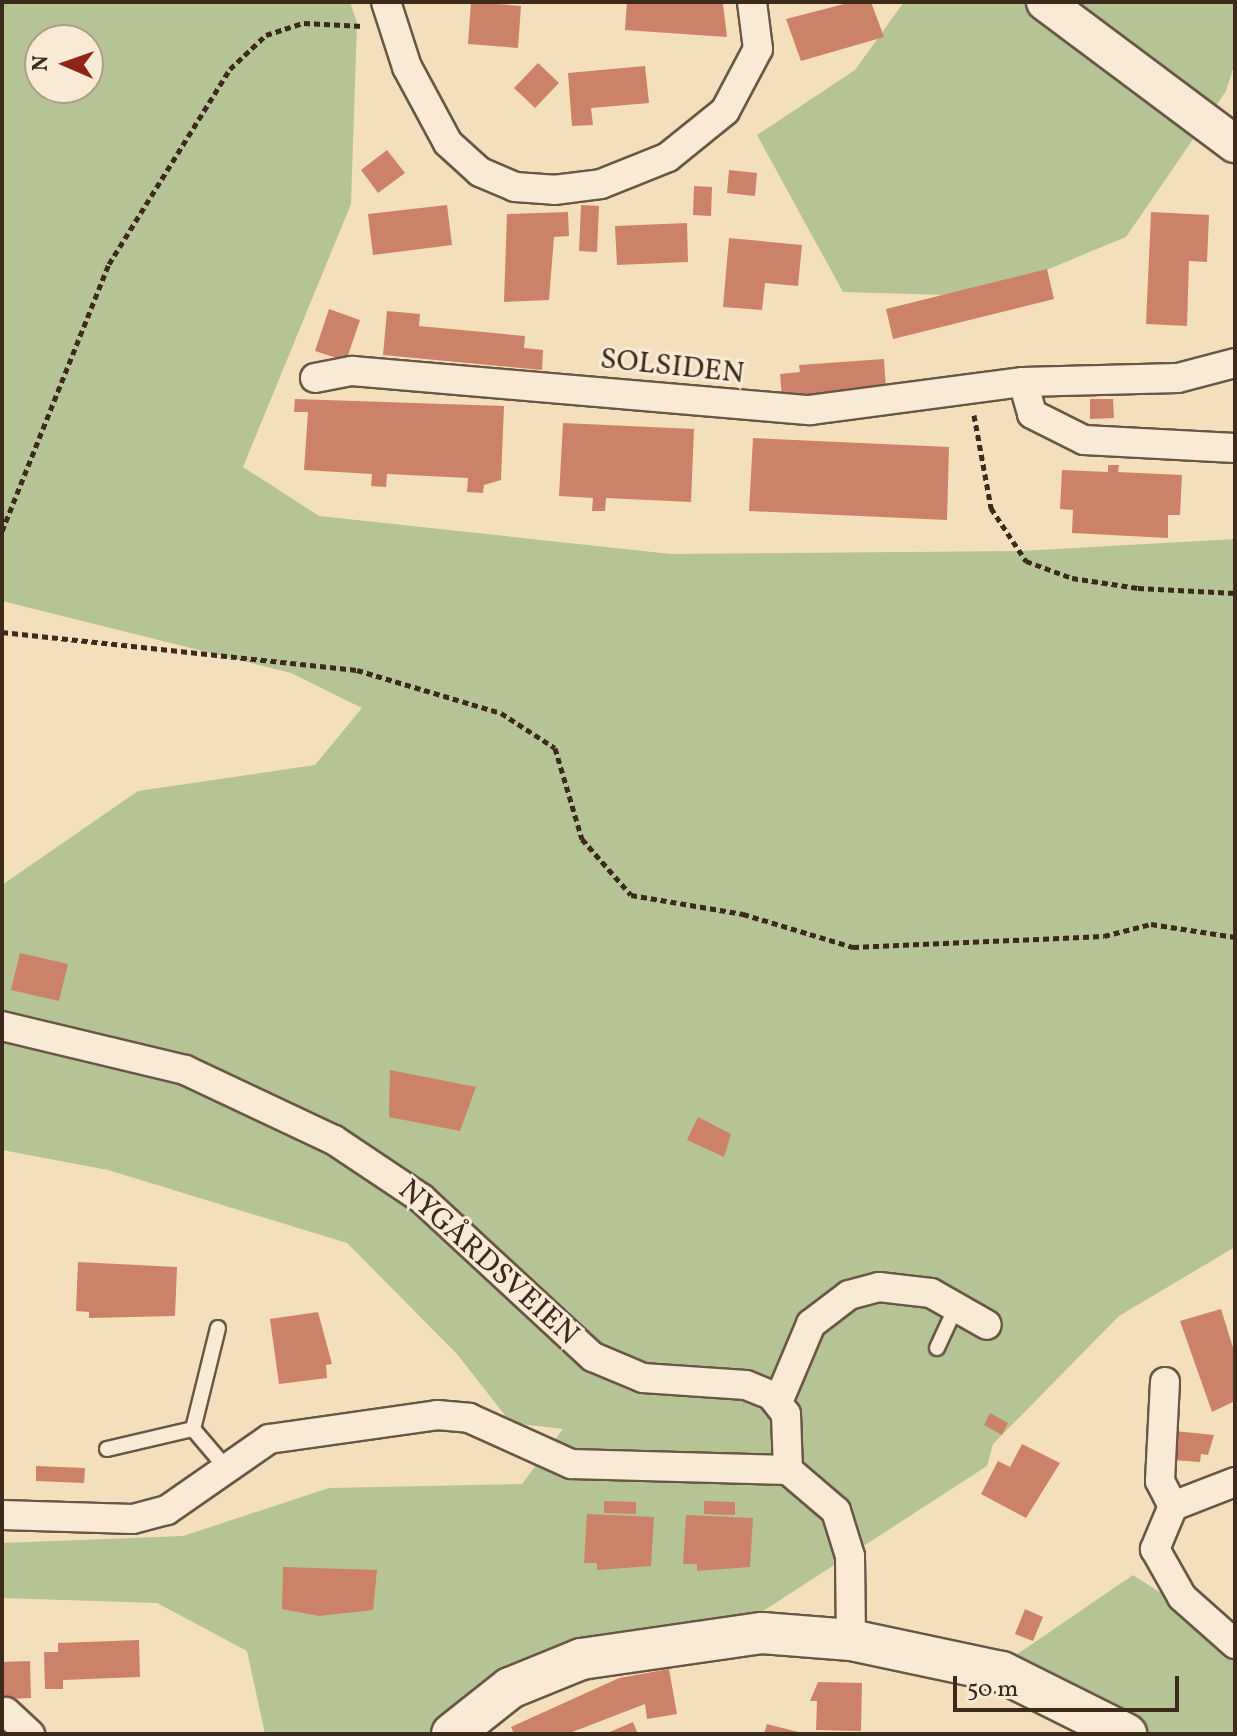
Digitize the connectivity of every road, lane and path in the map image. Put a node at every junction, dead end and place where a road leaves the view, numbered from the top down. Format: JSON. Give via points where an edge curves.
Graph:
{"nodes":[{"id":1,"x":386,"y":2,"type":"edge"},
{"id":2,"x":752,"y":2,"type":"edge"},
{"id":3,"x":1045,"y":2,"type":"edge"},
{"id":4,"x":395,"y":34,"type":"junction"},
{"id":5,"x":1235,"y":144,"type":"edge"},
{"id":6,"x":1235,"y":363,"type":"edge"},
{"id":7,"x":315,"y":378,"type":"dead end"},
{"id":8,"x":1023,"y":382,"type":"junction"},
{"id":9,"x":972,"y":390,"type":"junction"},
{"id":10,"x":1235,"y":448,"type":"edge"},
{"id":11,"x":2,"y":531,"type":"edge"},
{"id":12,"x":1235,"y":593,"type":"edge"},
{"id":13,"x":2,"y":632,"type":"edge"},
{"id":14,"x":1235,"y":937,"type":"edge"},
{"id":15,"x":2,"y":1026,"type":"edge"},
{"id":16,"x":955,"y":1309,"type":"junction"},
{"id":17,"x":987,"y":1325,"type":"dead end"},
{"id":18,"x":218,"y":1328,"type":"dead end"},
{"id":19,"x":937,"y":1348,"type":"dead end"},
{"id":20,"x":1165,"y":1382,"type":"dead end"},
{"id":21,"x":778,"y":1402,"type":"junction"},
{"id":22,"x":193,"y":1429,"type":"junction"},
{"id":23,"x":107,"y":1449,"type":"dead end"},
{"id":24,"x":227,"y":1469,"type":"junction"},
{"id":25,"x":788,"y":1470,"type":"junction"},
{"id":26,"x":1235,"y":1482,"type":"edge"},
{"id":27,"x":1173,"y":1506,"type":"junction"},
{"id":28,"x":2,"y":1515,"type":"edge"},
{"id":29,"x":851,"y":1640,"type":"junction"},
{"id":30,"x":1235,"y":1644,"type":"edge"},
{"id":31,"x":6,"y":1712,"type":"dead end"},
{"id":32,"x":30,"y":1734,"type":"edge"},
{"id":33,"x":452,"y":1734,"type":"edge"},
{"id":34,"x":1126,"y":1734,"type":"edge"}],
"edges":[{"from":1,"to":4,"type":"street"},
{"from":2,"to":4,"type":"street","via":[[758,49],[725,111],[668,157],[601,184],[554,190],[515,187],[480,172],[448,143]]},
{"from":3,"to":5,"type":"street"},
{"from":4,"to":11,"type":"path","via":[[340,21],[266,35],[230,69],[109,264]]},
{"from":6,"to":8,"type":"street","name":"SOLSIDEN","via":[[1178,378]]},
{"from":7,"to":9,"type":"street","name":"SOLSIDEN","via":[[336,370],[440,377],[737,409],[877,405]]},
{"from":8,"to":9,"type":"street","name":"SOLSIDEN"},
{"from":8,"to":10,"type":"street","via":[[1032,414],[1084,440]]},
{"from":9,"to":12,"type":"path","via":[[991,508],[1026,561],[1072,578]]},
{"from":13,"to":14,"type":"path","via":[[357,670],[501,713],[555,748],[582,839],[631,895],[743,914],[853,947],[1104,936],[1151,924]]},
{"from":15,"to":21,"type":"street","name":"NYGÅRDSVEIEN","via":[[227,1087],[380,1167],[593,1357],[643,1378],[746,1385]]},
{"from":16,"to":17,"type":"street"},
{"from":16,"to":19,"type":"lane"},
{"from":16,"to":21,"type":"street","via":[[931,1293],[899,1288],[849,1295],[811,1324]]},
{"from":18,"to":22,"type":"lane"},
{"from":20,"to":27,"type":"street","via":[[1160,1481]]},
{"from":21,"to":25,"type":"street"},
{"from":22,"to":23,"type":"lane"},
{"from":22,"to":24,"type":"lane"},
{"from":24,"to":25,"type":"street","via":[[269,1439],[437,1415],[469,1418],[571,1464]]},
{"from":24,"to":28,"type":"street","via":[[167,1510],[133,1519]]},
{"from":25,"to":29,"type":"street","via":[[836,1511],[850,1556]]},
{"from":26,"to":27,"type":"street"},
{"from":27,"to":30,"type":"street","via":[[1155,1549],[1163,1573]]},
{"from":29,"to":33,"type":"main road","via":[[697,1637],[581,1659],[510,1688]]},
{"from":29,"to":34,"type":"main road","via":[[1030,1681]]},
{"from":31,"to":32,"type":"street"}]}
